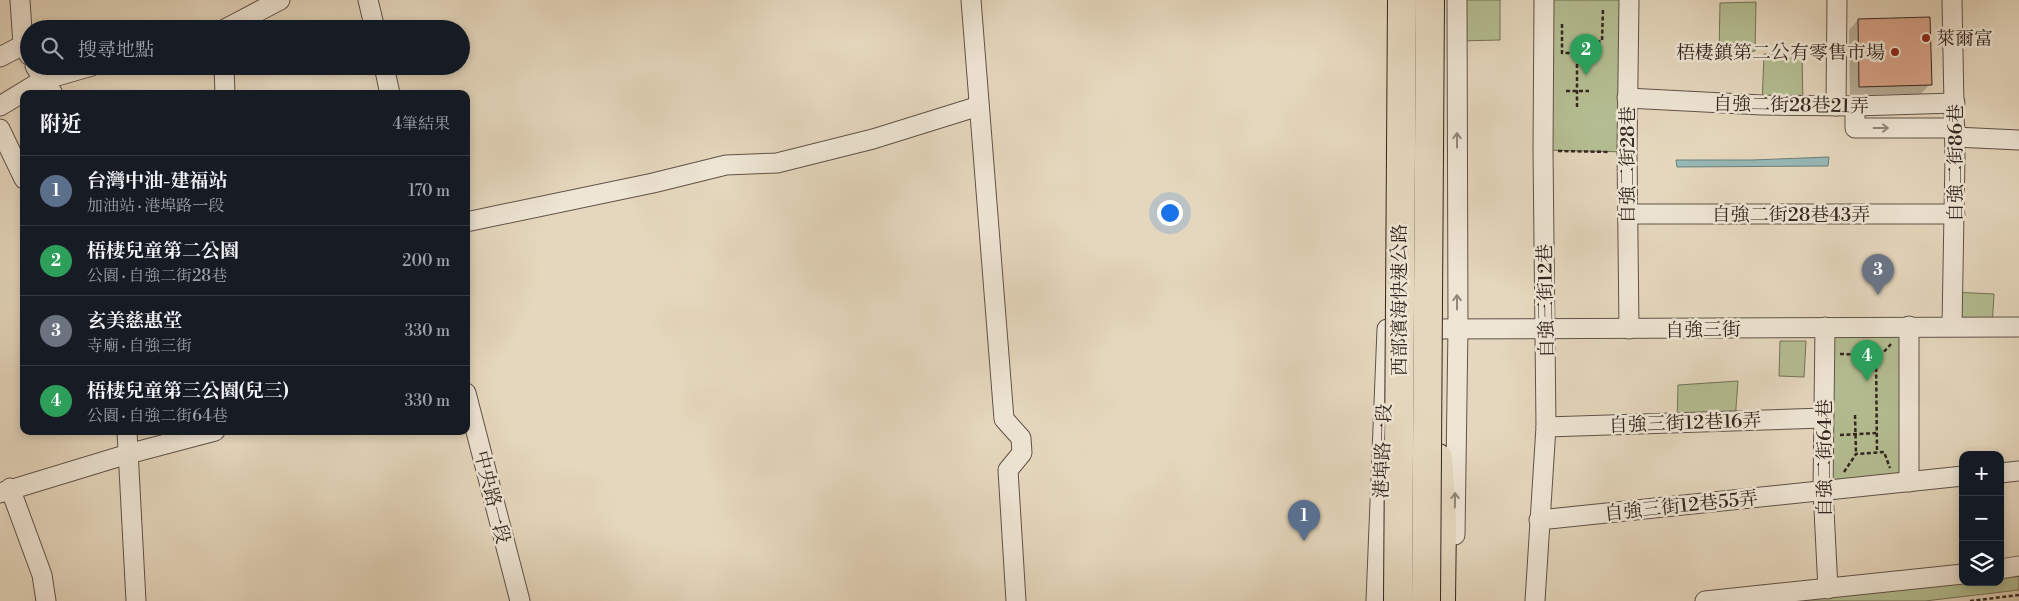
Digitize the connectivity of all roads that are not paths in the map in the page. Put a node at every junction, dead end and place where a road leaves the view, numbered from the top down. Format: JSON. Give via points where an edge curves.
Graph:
{"nodes":[{"id":1,"x":20,"y":0,"type":"edge"},
{"id":2,"x":280,"y":0,"type":"edge"},
{"id":3,"x":368,"y":0,"type":"edge"},
{"id":4,"x":971,"y":0,"type":"edge"},
{"id":5,"x":1390,"y":0,"type":"edge"},
{"id":6,"x":1402,"y":0,"type":"edge"},
{"id":7,"x":1416,"y":0,"type":"edge"},
{"id":8,"x":1430,"y":0,"type":"edge"},
{"id":9,"x":1457,"y":0,"type":"edge"},
{"id":10,"x":1544,"y":0,"type":"edge"},
{"id":11,"x":1629,"y":0,"type":"edge"},
{"id":12,"x":1837,"y":0,"type":"edge"},
{"id":13,"x":1952,"y":0,"type":"edge"},
{"id":14,"x":22,"y":20,"type":"edge"},
{"id":15,"x":242,"y":20,"type":"edge"},
{"id":16,"x":373,"y":20,"type":"edge"},
{"id":17,"x":20,"y":52,"type":"edge"},
{"id":18,"x":0,"y":57,"type":"edge"},
{"id":19,"x":61,"y":75,"type":"edge"},
{"id":20,"x":224,"y":75,"type":"edge"},
{"id":21,"x":386,"y":75,"type":"edge"},
{"id":22,"x":44,"y":80,"type":"edge"},
{"id":23,"x":27,"y":90,"type":"edge"},
{"id":24,"x":225,"y":90,"type":"edge"},
{"id":25,"x":389,"y":90,"type":"edge"},
{"id":26,"x":20,"y":94,"type":"edge"},
{"id":27,"x":1627,"y":98,"type":"junction"},
{"id":28,"x":1955,"y":103,"type":"junction"},
{"id":29,"x":0,"y":106,"type":"edge"},
{"id":30,"x":979,"y":106,"type":"junction"},
{"id":31,"x":1846,"y":106,"type":"junction"},
{"id":32,"x":0,"y":129,"type":"edge"},
{"id":33,"x":1955,"y":133,"type":"junction"},
{"id":34,"x":2019,"y":140,"type":"edge"},
{"id":35,"x":20,"y":171,"type":"edge"},
{"id":36,"x":1627,"y":214,"type":"junction"},
{"id":37,"x":1954,"y":214,"type":"junction"},
{"id":38,"x":470,"y":221,"type":"edge"},
{"id":39,"x":1909,"y":326,"type":"junction"},
{"id":40,"x":1952,"y":326,"type":"junction"},
{"id":41,"x":1825,"y":327,"type":"junction"},
{"id":42,"x":2019,"y":327,"type":"edge"},
{"id":43,"x":1387,"y":328,"type":"junction"},
{"id":44,"x":1458,"y":328,"type":"junction"},
{"id":45,"x":1413,"y":329,"type":"junction"},
{"id":46,"x":1545,"y":330,"type":"junction"},
{"id":47,"x":1629,"y":330,"type":"junction"},
{"id":48,"x":1427,"y":362,"type":"junction"},
{"id":49,"x":1398,"y":367,"type":"junction"},
{"id":50,"x":470,"y":408,"type":"edge"},
{"id":51,"x":1823,"y":418,"type":"junction"},
{"id":52,"x":1546,"y":427,"type":"junction"},
{"id":53,"x":127,"y":435,"type":"edge"},
{"id":54,"x":200,"y":435,"type":"edge"},
{"id":55,"x":128,"y":454,"type":"junction"},
{"id":56,"x":2019,"y":471,"type":"edge"},
{"id":57,"x":2004,"y":472,"type":"edge"},
{"id":58,"x":1959,"y":476,"type":"edge"},
{"id":59,"x":1909,"y":482,"type":"junction"},
{"id":60,"x":5,"y":490,"type":"edge"},
{"id":61,"x":1822,"y":490,"type":"junction"},
{"id":62,"x":1539,"y":520,"type":"junction"},
{"id":63,"x":2019,"y":566,"type":"edge"},
{"id":64,"x":2004,"y":568,"type":"edge"},
{"id":65,"x":1959,"y":574,"type":"edge"},
{"id":66,"x":1828,"y":589,"type":"junction"},
{"id":67,"x":46,"y":601,"type":"edge"},
{"id":68,"x":136,"y":601,"type":"edge"},
{"id":69,"x":520,"y":601,"type":"edge"},
{"id":70,"x":1016,"y":601,"type":"edge"},
{"id":71,"x":1376,"y":601,"type":"edge"},
{"id":72,"x":1388,"y":601,"type":"edge"},
{"id":73,"x":1398,"y":601,"type":"edge"},
{"id":74,"x":1411,"y":601,"type":"edge"},
{"id":75,"x":1426,"y":601,"type":"edge"},
{"id":76,"x":1441,"y":601,"type":"edge"},
{"id":77,"x":1454,"y":601,"type":"edge"},
{"id":78,"x":1535,"y":601,"type":"edge"},
{"id":79,"x":1705,"y":601,"type":"edge"}],
"edges":[{"from":1,"to":14,"type":"street"},
{"from":2,"to":15,"type":"street"},
{"from":3,"to":16,"type":"street"},
{"from":4,"to":30,"type":"street"},
{"from":5,"to":43,"type":"street","name":"港埠路一段"},
{"from":6,"to":49,"type":"highway","name":"西部濱海快速公路","bridge":true},
{"from":7,"to":45,"type":"street","name":"港埠路一段"},
{"from":8,"to":48,"type":"highway","name":"西部濱海快速公路","bridge":true},
{"from":44,"to":9,"type":"street","one_way":true},
{"from":10,"to":46,"type":"street","name":"自強三街12巷"},
{"from":11,"to":27,"type":"street","name":"自強二街28巷"},
{"from":12,"to":31,"type":"street"},
{"from":13,"to":28,"type":"street","name":"自強二街86巷"},
{"from":17,"to":18,"type":"street"},
{"from":19,"to":22,"type":"street"},
{"from":20,"to":24,"type":"street"},
{"from":21,"to":25,"type":"street"},
{"from":22,"to":23,"type":"street"},
{"from":26,"to":29,"type":"street"},
{"from":27,"to":31,"type":"street","name":"自強二街28巷21弄"},
{"from":27,"to":36,"type":"street","name":"自強二街28巷"},
{"from":28,"to":31,"type":"street","name":"自強二街28巷21弄"},
{"from":28,"to":33,"type":"street","name":"自強二街86巷"},
{"from":30,"to":38,"type":"street","via":[[873,139],[777,163],[726,165]]},
{"from":30,"to":70,"type":"street","via":[[1004,419],[1021,438],[1022,453],[1008,470]]},
{"from":31,"to":33,"type":"street","one_way":true,"via":[[1855,128]]},
{"from":32,"to":35,"type":"street"},
{"from":33,"to":34,"type":"street"},
{"from":33,"to":37,"type":"street","name":"自強二街86巷"},
{"from":36,"to":37,"type":"street","name":"自強二街28巷43弄"},
{"from":36,"to":47,"type":"street","name":"自強二街28巷"},
{"from":37,"to":40,"type":"street","name":"自強二街86巷"},
{"from":39,"to":40,"type":"street","name":"自強三街"},
{"from":39,"to":41,"type":"street","name":"自強三街"},
{"from":39,"to":59,"type":"street"},
{"from":40,"to":42,"type":"street","name":"自強三街"},
{"from":41,"to":47,"type":"street","name":"自強三街"},
{"from":41,"to":51,"type":"street","name":"自強二街64巷"},
{"from":43,"to":45,"type":"street","name":"自強三街"},
{"from":43,"to":71,"type":"street","name":"港埠路一段"},
{"from":44,"to":45,"type":"street","name":"自強三街"},
{"from":44,"to":46,"type":"street","name":"自強三街"},
{"from":77,"to":44,"type":"street","one_way":true},
{"from":45,"to":74,"type":"street","name":"港埠路一段"},
{"from":46,"to":47,"type":"street","name":"自強三街"},
{"from":46,"to":52,"type":"street","name":"自強三街12巷"},
{"from":48,"to":75,"type":"highway","name":"西部濱海快速公路","bridge":true},
{"from":48,"to":76,"type":"highway","bridge":true,"via":[[1434,408],[1442,520]]},
{"from":49,"to":72,"type":"highway","via":[[1390,405]]},
{"from":49,"to":73,"type":"highway","name":"西部濱海快速公路","bridge":true},
{"from":50,"to":69,"type":"street","name":"中央路一段"},
{"from":51,"to":52,"type":"street","name":"自強三街12巷16弄"},
{"from":51,"to":61,"type":"street","name":"自強二街64巷"},
{"from":52,"to":62,"type":"street","name":"自強三街12巷"},
{"from":53,"to":55,"type":"street"},
{"from":54,"to":55,"type":"street"},
{"from":55,"to":60,"type":"street"},
{"from":55,"to":68,"type":"street"},
{"from":56,"to":57,"type":"street"},
{"from":58,"to":59,"type":"street","name":"自強三街12巷55弄"},
{"from":59,"to":61,"type":"street","name":"自強三街12巷55弄"},
{"from":60,"to":67,"type":"street","via":[[42,575]]},
{"from":61,"to":62,"type":"street","name":"自強三街12巷55弄"},
{"from":61,"to":66,"type":"street","name":"自強二街64巷"},
{"from":62,"to":78,"type":"street","name":"自強三街12巷"},
{"from":63,"to":64,"type":"street"},
{"from":65,"to":66,"type":"street"},
{"from":66,"to":79,"type":"street"}]}
